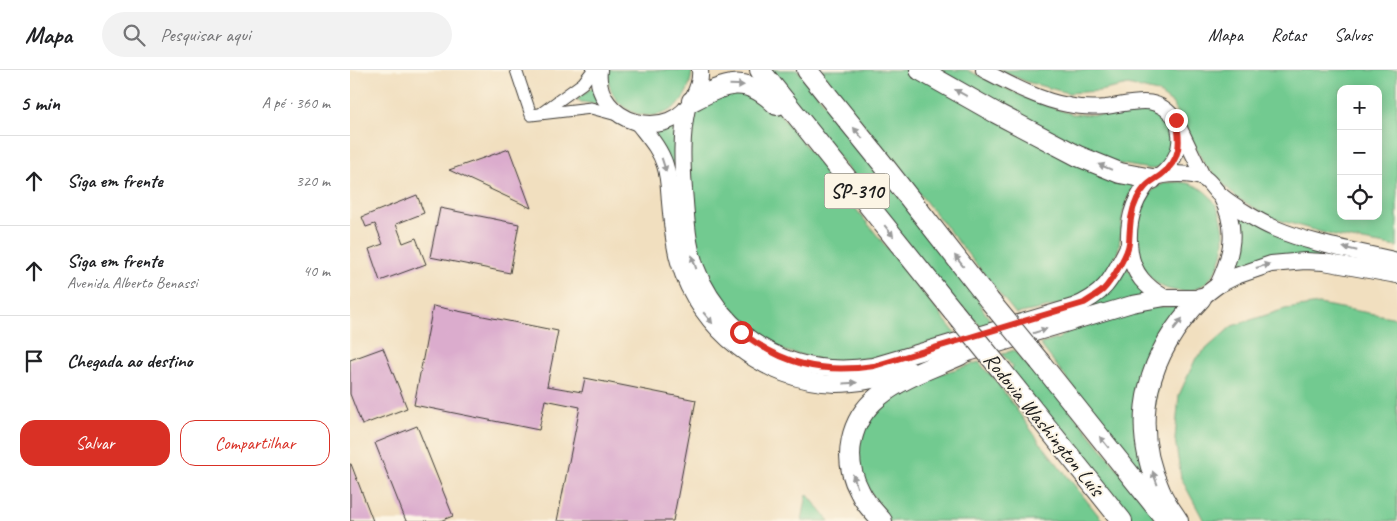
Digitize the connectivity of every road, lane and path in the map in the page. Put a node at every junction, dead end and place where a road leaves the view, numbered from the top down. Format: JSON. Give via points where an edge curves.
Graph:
{"nodes":[{"id":1,"x":516,"y":70,"type":"edge"},
{"id":2,"x":593,"y":70,"type":"edge"},
{"id":3,"x":599,"y":70,"type":"edge"},
{"id":4,"x":700,"y":70,"type":"edge"},
{"id":5,"x":760,"y":70,"type":"edge"},
{"id":6,"x":807,"y":70,"type":"edge"},
{"id":7,"x":920,"y":70,"type":"edge"},
{"id":8,"x":983,"y":70,"type":"edge"},
{"id":9,"x":690,"y":105,"type":"junction"},
{"id":10,"x":540,"y":114,"type":"junction"},
{"id":11,"x":623,"y":118,"type":"junction"},
{"id":12,"x":1176,"y":120,"type":"junction"},
{"id":13,"x":639,"y":124,"type":"junction"},
{"id":14,"x":844,"y":174,"type":"junction"},
{"id":15,"x":1156,"y":178,"type":"junction"},
{"id":16,"x":1205,"y":180,"type":"junction"},
{"id":17,"x":1221,"y":196,"type":"junction"},
{"id":18,"x":1129,"y":246,"type":"junction"},
{"id":19,"x":1397,"y":261,"type":"edge"},
{"id":20,"x":1397,"y":274,"type":"edge"},
{"id":21,"x":1218,"y":284,"type":"junction"},
{"id":22,"x":1165,"y":298,"type":"junction"},
{"id":23,"x":1201,"y":298,"type":"junction"},
{"id":24,"x":960,"y":355,"type":"junction"},
{"id":25,"x":1095,"y":488,"type":"junction"},
{"id":26,"x":882,"y":521,"type":"edge"},
{"id":27,"x":1117,"y":521,"type":"edge"},
{"id":28,"x":1122,"y":521,"type":"edge"},
{"id":29,"x":1167,"y":521,"type":"edge"},
{"id":30,"x":1178,"y":521,"type":"edge"}],
"edges":[{"from":1,"to":10,"type":"street","via":[[531,115]]},
{"from":2,"to":10,"type":"street","via":[[577,89]]},
{"from":3,"to":11,"type":"main road","via":[[602,93],[610,107]]},
{"from":4,"to":9,"type":"main road","via":[[698,88]]},
{"from":5,"to":14,"type":"highway","name":"Rodovia Washington Luís","number":"SP-310"},
{"from":29,"to":6,"type":"highway","name":"Rodovia Washington Luís","number":"SP-310","one_way":true,"bridge":true},
{"from":15,"to":7,"type":"highway","one_way":true,"via":[[1120,173],[1078,156]]},
{"from":8,"to":12,"type":"street","via":[[1038,96],[1068,105],[1096,108],[1152,102],[1161,105]]},
{"from":9,"to":13,"type":"main road","via":[[665,122]]},
{"from":9,"to":14,"type":"highway","one_way":true,"via":[[715,89],[730,85],[760,90]]},
{"from":18,"to":9,"type":"main road","one_way":true,"via":[[1104,289],[1073,307],[874,366],[833,369],[782,358],[754,342],[730,321],[708,294],[698,274],[687,228],[682,139]]},
{"from":10,"to":11,"type":"street","via":[[591,108]]},
{"from":11,"to":13,"type":"main road"},
{"from":12,"to":15,"type":"street","via":[[1180,134],[1177,155],[1166,171]]},
{"from":12,"to":16,"type":"street"},
{"from":13,"to":24,"type":"main road","one_way":true,"via":[[666,166],[675,244],[686,281],[705,315],[740,349],[780,372],[810,381],[837,384],[884,378]]},
{"from":14,"to":25,"type":"highway","name":"Rodovia Washington Luís","number":"SP-310","one_way":true,"bridge":true},
{"from":15,"to":16,"type":"main road","via":[[1186,174]]},
{"from":15,"to":18,"type":"main road","via":[[1137,200],[1132,213]]},
{"from":16,"to":17,"type":"main road"},
{"from":19,"to":17,"type":"main road","one_way":true,"via":[[1275,229]]},
{"from":17,"to":21,"type":"main road","via":[[1228,209],[1232,235],[1227,266]]},
{"from":18,"to":22,"type":"main road","via":[[1139,276]]},
{"from":21,"to":20,"type":"main road","one_way":true,"via":[[1253,269],[1287,261],[1324,262]]},
{"from":21,"to":23,"type":"main road"},
{"from":22,"to":23,"type":"main road"},
{"from":24,"to":22,"type":"main road","one_way":true,"via":[[1113,309]]},
{"from":30,"to":23,"type":"highway","one_way":true,"via":[[1160,492],[1152,469],[1144,429],[1145,408],[1155,365],[1164,347],[1173,330]]},
{"from":26,"to":24,"type":"highway","one_way":true,"via":[[865,501],[854,479],[850,452],[855,426],[869,406],[889,389]]},
{"from":25,"to":27,"type":"highway"},
{"from":25,"to":28,"type":"highway","name":"Rodovia Washington Luís","number":"SP-310"}]}
